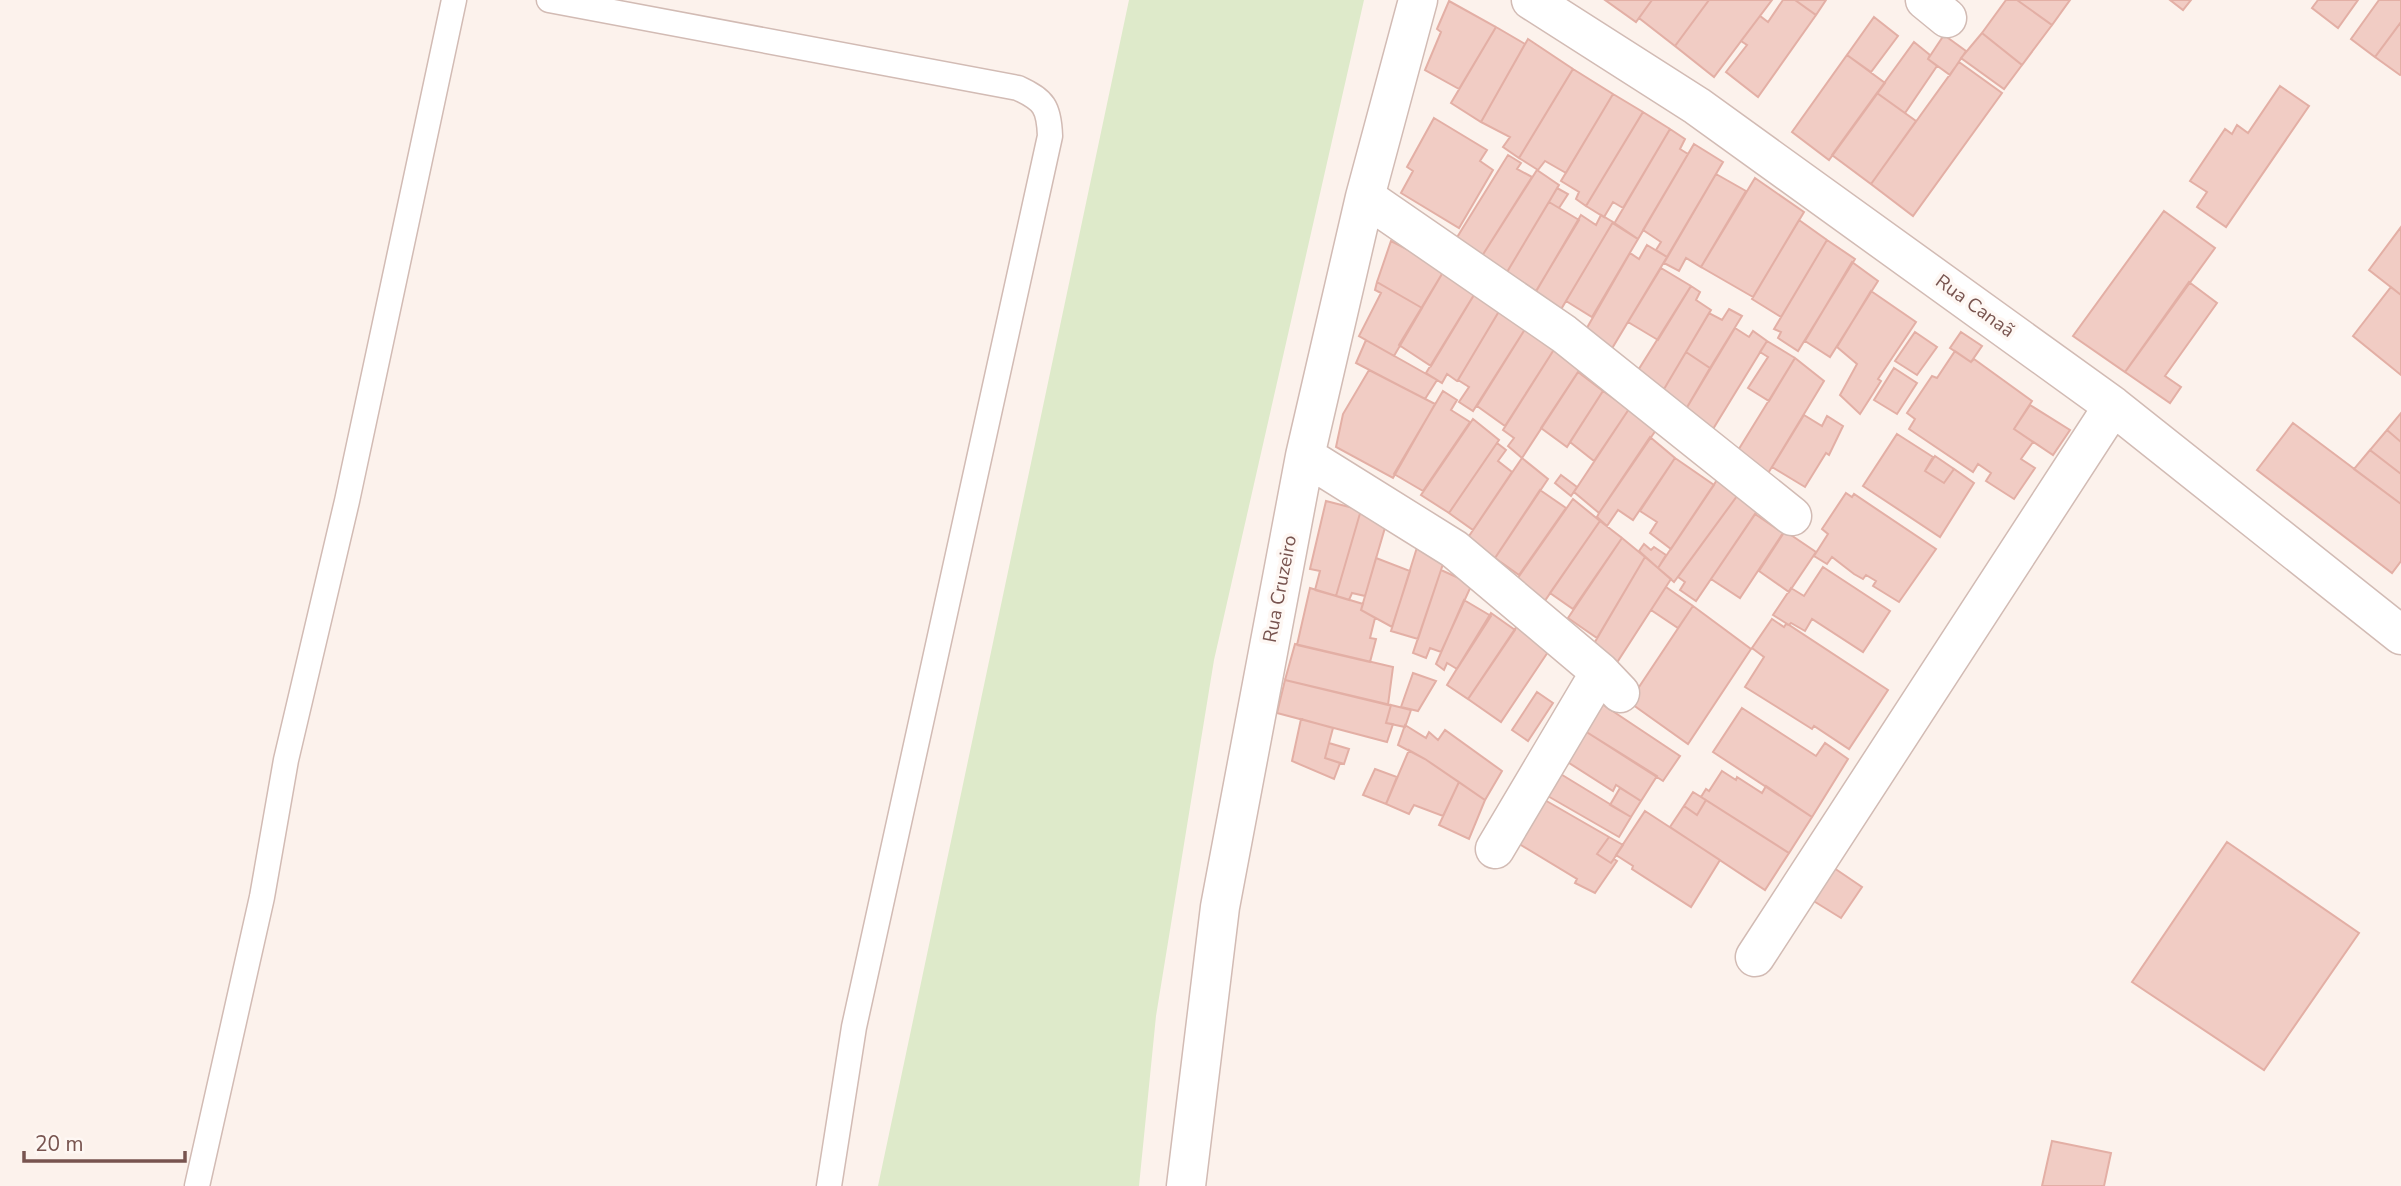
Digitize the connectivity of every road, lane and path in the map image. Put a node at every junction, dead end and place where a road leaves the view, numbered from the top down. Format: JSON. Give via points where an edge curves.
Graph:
{"nodes":[{"id":1,"x":454,"y":0,"type":"edge"},
{"id":2,"x":550,"y":0,"type":"edge"},
{"id":3,"x":1418,"y":0,"type":"edge"},
{"id":4,"x":1531,"y":0,"type":"edge"},
{"id":5,"x":1365,"y":197,"type":"junction"},
{"id":6,"x":2113,"y":406,"type":"junction"},
{"id":7,"x":1305,"y":456,"type":"junction"},
{"id":8,"x":1792,"y":516,"type":"dead end"},
{"id":9,"x":2401,"y":635,"type":"edge"},
{"id":10,"x":1495,"y":849,"type":"dead end"},
{"id":11,"x":1755,"y":957,"type":"dead end"},
{"id":12,"x":197,"y":1186,"type":"edge"},
{"id":13,"x":829,"y":1186,"type":"edge"},
{"id":14,"x":1186,"y":1186,"type":"edge"}],
"edges":[{"from":1,"to":12,"type":"lane"},
{"from":2,"to":13,"type":"lane","via":[[1018,88],[1038,97],[1049,114],[1050,136],[854,1027]]},
{"from":3,"to":5,"type":"street","name":"Rua Cruzeiro"},
{"from":4,"to":6,"type":"street","name":"Rua Canaã","via":[[1696,106]]},
{"from":5,"to":7,"type":"street","name":"Rua Cruzeiro"},
{"from":5,"to":8,"type":"street","via":[[1564,334]]},
{"from":6,"to":9,"type":"street","name":"Rua Canaã"},
{"from":6,"to":11,"type":"street"},
{"from":7,"to":10,"type":"street","via":[[1454,549],[1610,682]]},
{"from":7,"to":14,"type":"street","name":"Rua Cruzeiro","via":[[1220,907]]}]}
